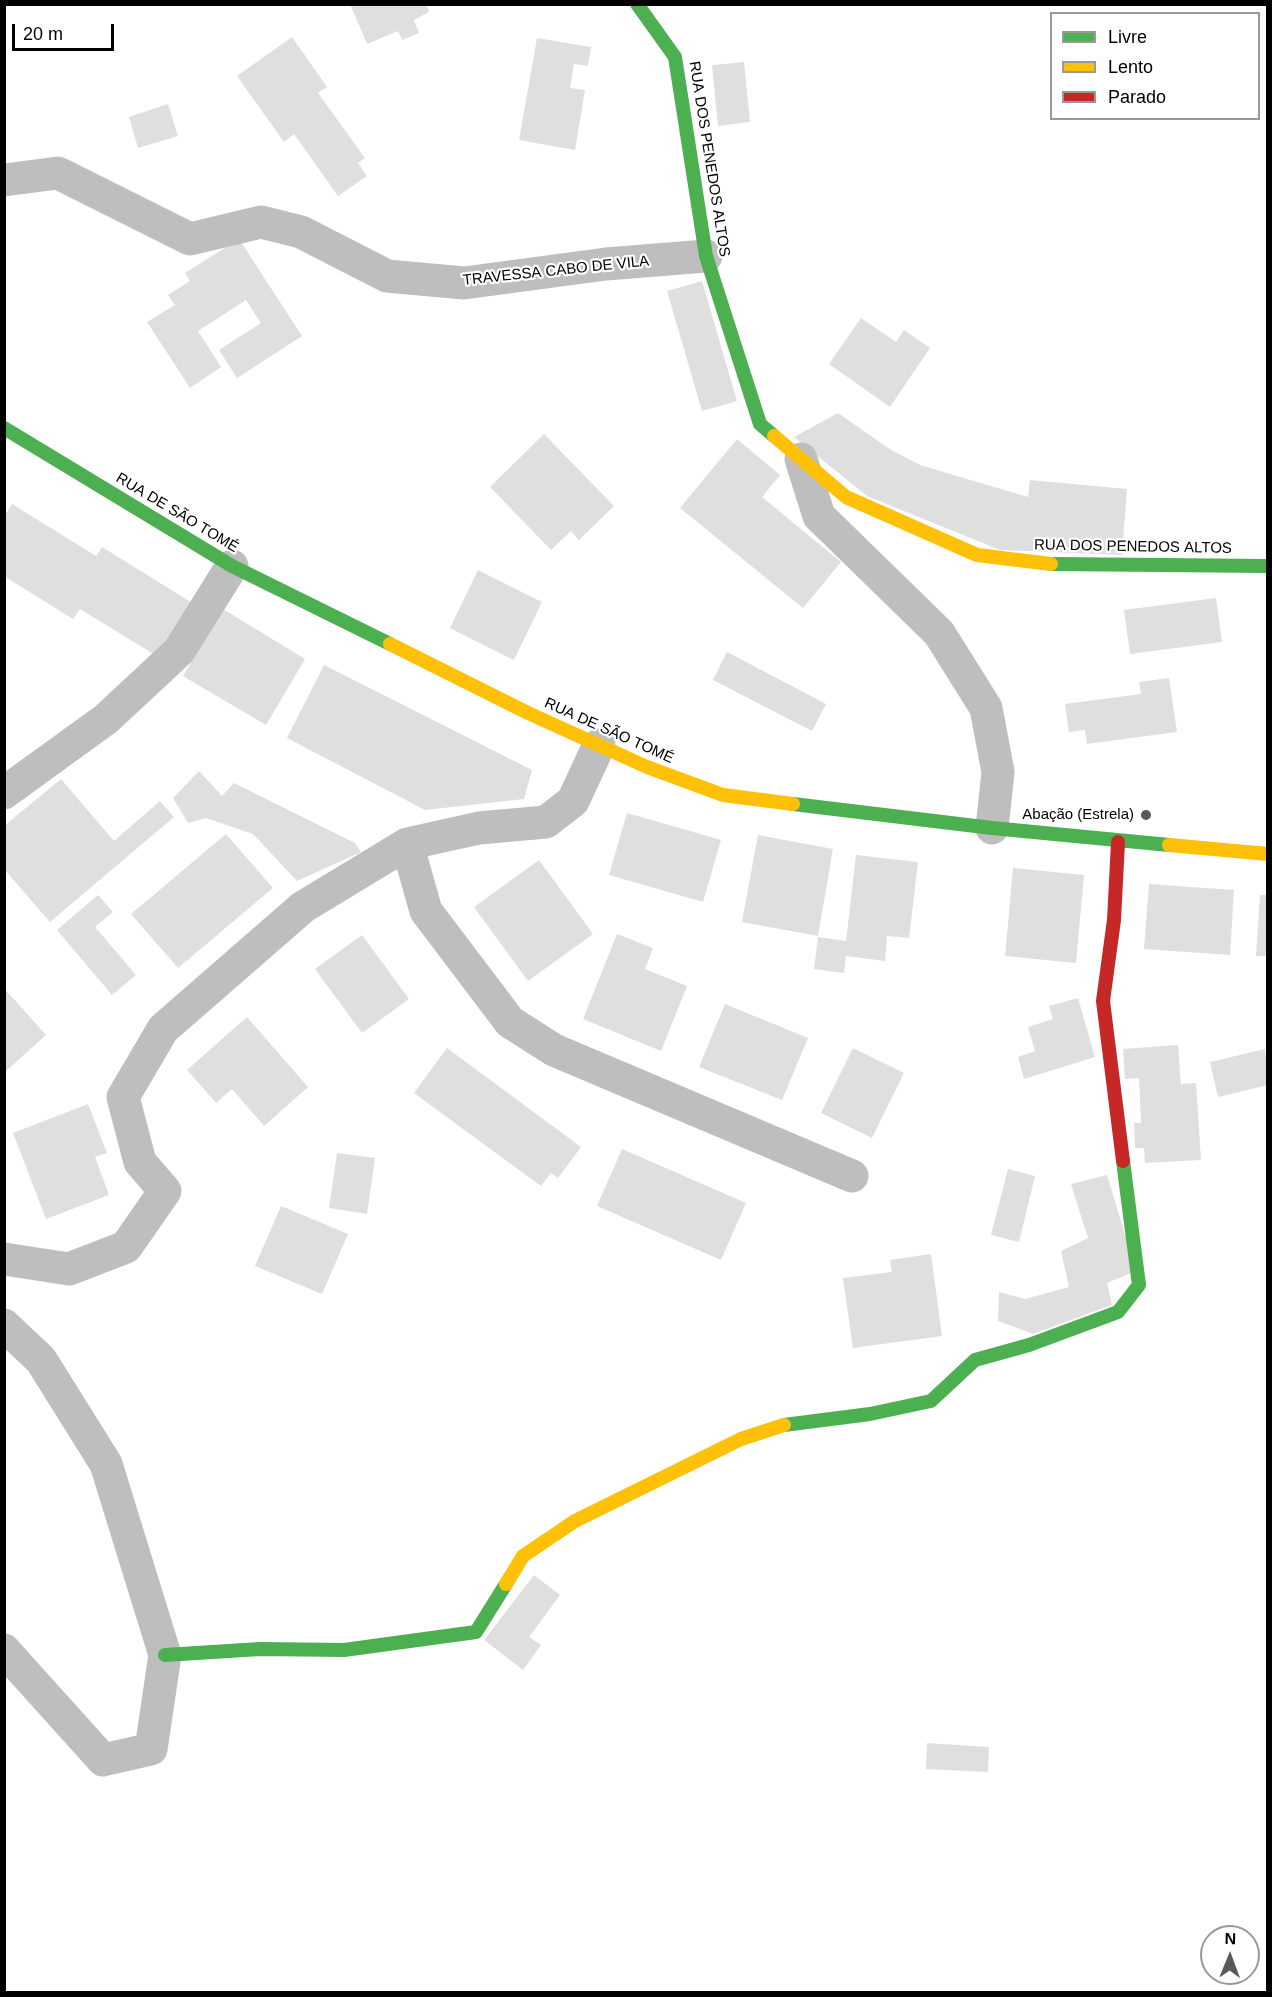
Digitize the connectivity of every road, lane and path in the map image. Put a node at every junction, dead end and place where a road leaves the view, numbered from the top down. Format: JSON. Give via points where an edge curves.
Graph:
{"nodes":[{"id":1,"x":638,"y":4,"type":"edge"},
{"id":2,"x":4,"y":180,"type":"edge"},
{"id":3,"x":706,"y":256,"type":"junction"},
{"id":4,"x":4,"y":428,"type":"edge"},
{"id":5,"x":801,"y":459,"type":"junction"},
{"id":6,"x":232,"y":566,"type":"junction"},
{"id":7,"x":1268,"y":566,"type":"edge"},
{"id":8,"x":599,"y":745,"type":"junction"},
{"id":9,"x":4,"y":793,"type":"edge"},
{"id":10,"x":992,"y":828,"type":"junction"},
{"id":11,"x":1118,"y":842,"type":"junction"},
{"id":12,"x":407,"y":844,"type":"junction"},
{"id":13,"x":1268,"y":854,"type":"edge"},
{"id":14,"x":852,"y":1176,"type":"dead end"},
{"id":15,"x":9,"y":1256,"type":"edge"},
{"id":16,"x":4,"y":1325,"type":"edge"},
{"id":17,"x":4,"y":1650,"type":"edge"},
{"id":18,"x":165,"y":1655,"type":"junction"}],
"edges":[{"from":1,"to":3,"type":"street","name":"RUA DOS PENEDOS ALTOS","via":[[675,57]]},
{"from":2,"to":3,"type":"street","name":"TRAVESSA CABO DE VILA","via":[[58,173],[190,239],[261,222],[301,231],[387,276],[464,283],[606,264]]},
{"from":3,"to":5,"type":"street","name":"RUA DOS PENEDOS ALTOS","via":[[759,424]]},
{"from":4,"to":6,"type":"street","name":"RUA DE SÃO TOMÉ"},
{"from":5,"to":7,"type":"street","name":"RUA DOS PENEDOS ALTOS","via":[[846,497],[978,555],[1045,564]]},
{"from":5,"to":10,"type":"street","via":[[819,516],[939,633],[986,708],[998,772]]},
{"from":6,"to":8,"type":"street","name":"RUA DE SÃO TOMÉ"},
{"from":6,"to":9,"type":"street","via":[[179,651],[106,719]]},
{"from":8,"to":10,"type":"street","name":"RUA DE SÃO TOMÉ","via":[[723,795]]},
{"from":8,"to":12,"type":"street","via":[[573,801],[546,822],[478,828]]},
{"from":10,"to":11,"type":"street","name":"RUA DE SÃO TOMÉ"},
{"from":11,"to":13,"type":"street","name":"RUA DE SÃO TOMÉ"},
{"from":11,"to":18,"type":"street","via":[[1114,920],[1103,1000],[1139,1285],[1118,1312],[1029,1346],[975,1360],[930,1401],[870,1414],[777,1426],[741,1439],[575,1521],[522,1556],[476,1632],[344,1650],[260,1648]]},
{"from":12,"to":14,"type":"street","via":[[426,911],[510,1022],[554,1050]]},
{"from":12,"to":15,"type":"street","via":[[303,907],[163,1029],[123,1097],[140,1162],[165,1191],[126,1247],[69,1269]]},
{"from":16,"to":18,"type":"street","via":[[41,1360],[106,1464]]},
{"from":17,"to":18,"type":"street","via":[[103,1760],[151,1749]]}]}
